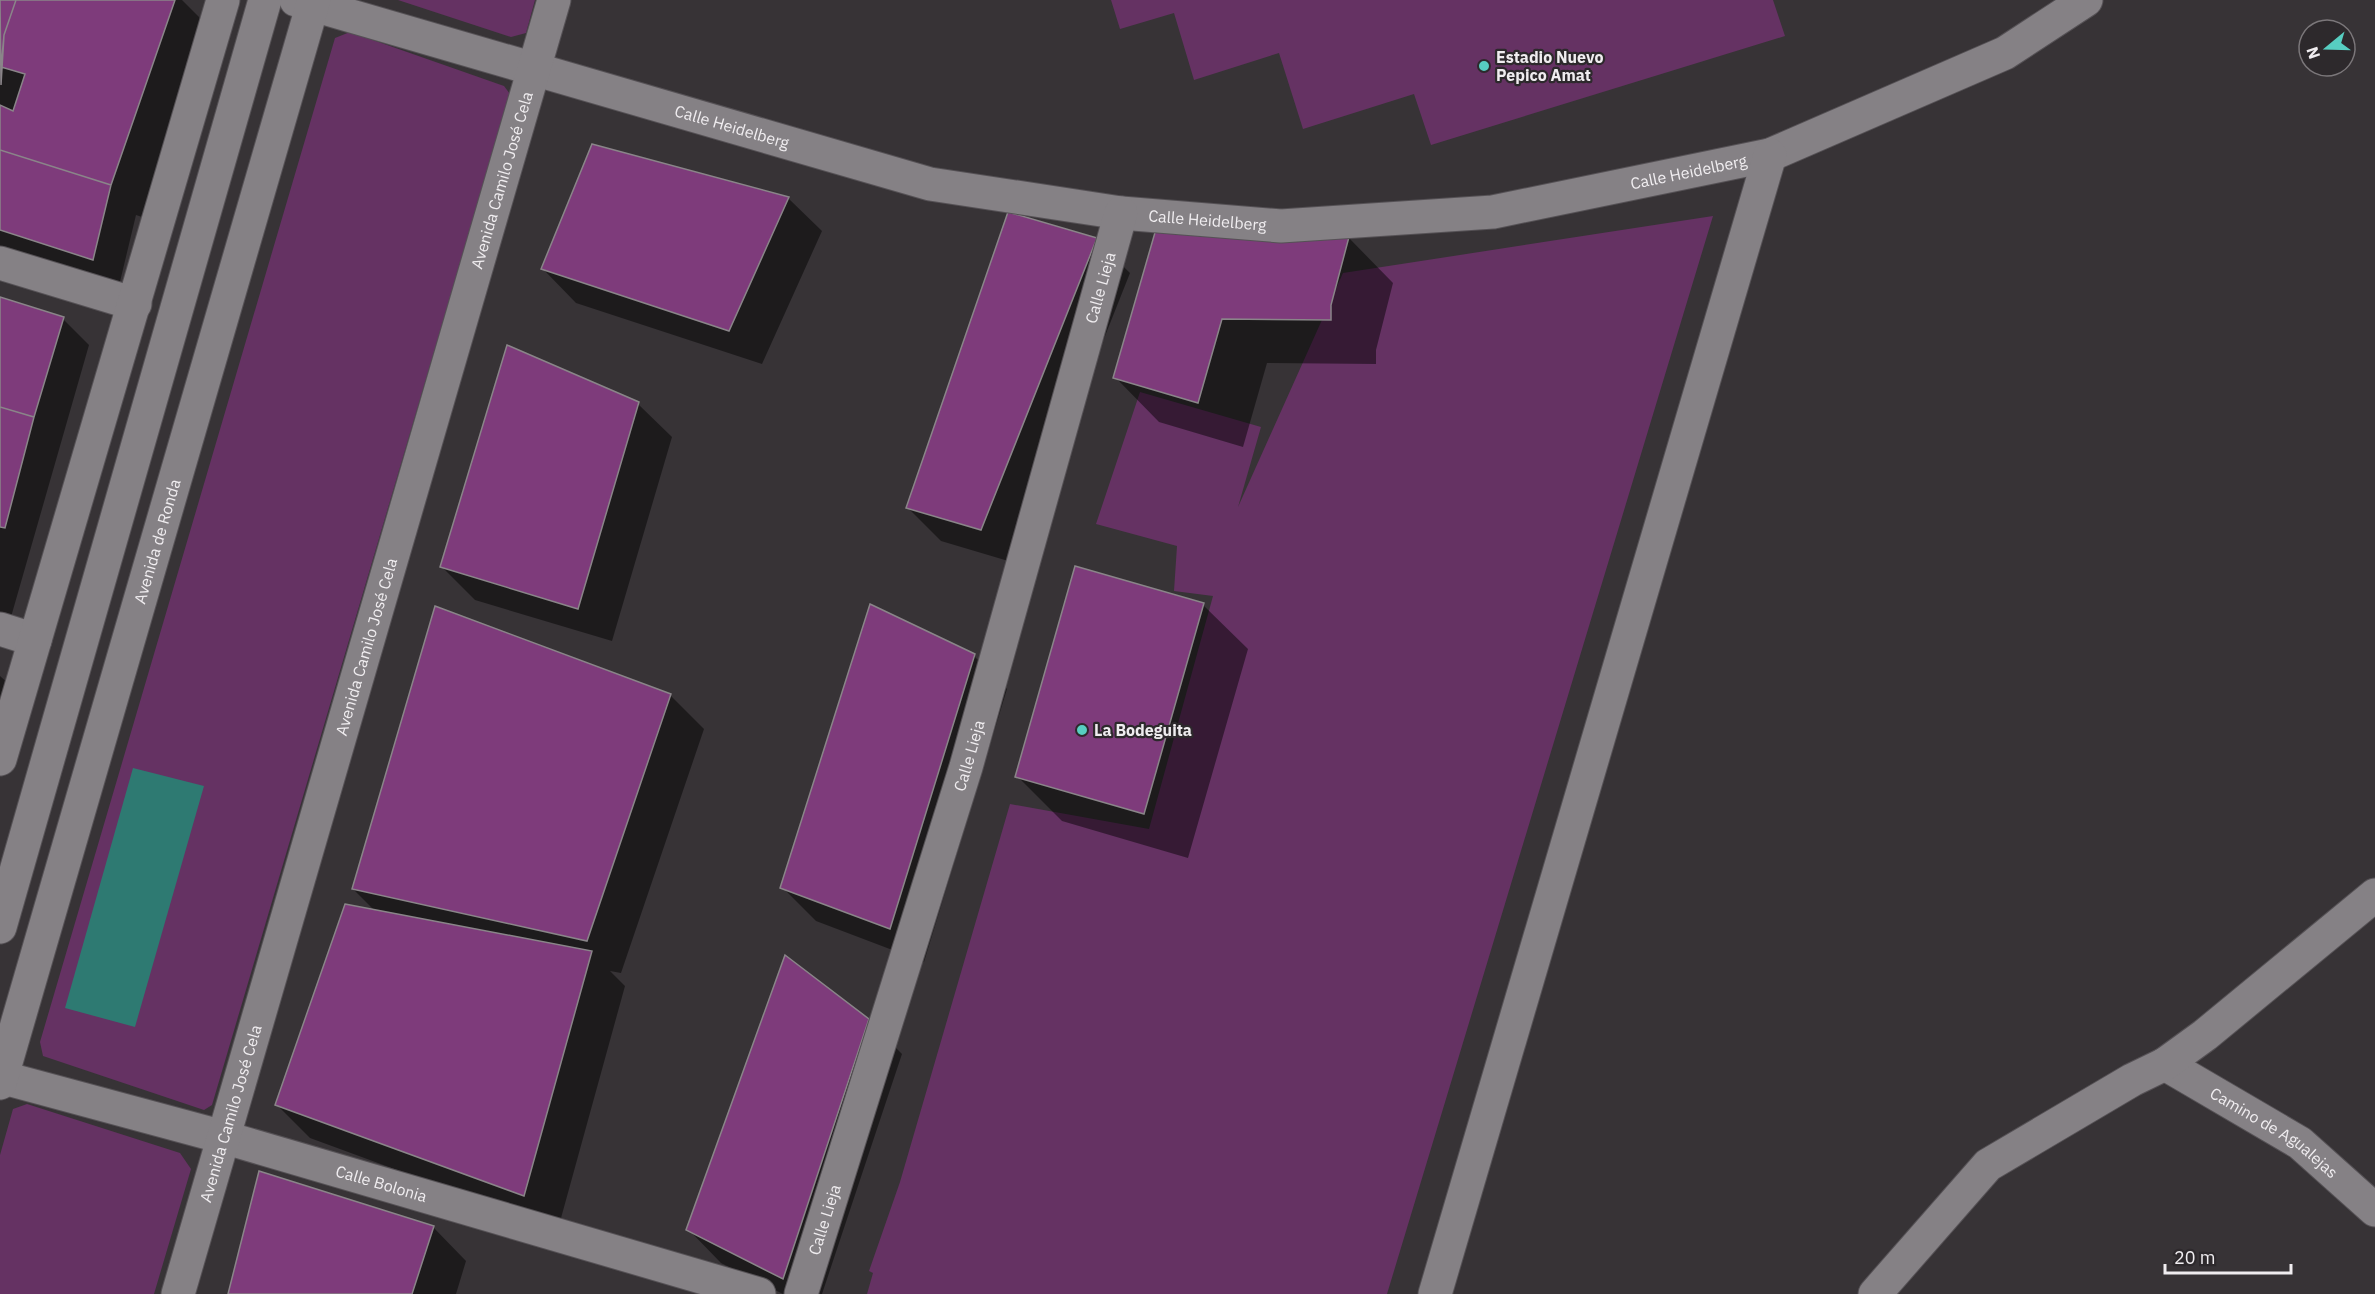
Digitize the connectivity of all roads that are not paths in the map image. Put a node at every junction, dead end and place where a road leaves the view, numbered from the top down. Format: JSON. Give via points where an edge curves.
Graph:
{"nodes":[{"id":1,"x":223,"y":0,"type":"edge"},
{"id":2,"x":266,"y":0,"type":"edge"},
{"id":3,"x":554,"y":0,"type":"edge"},
{"id":4,"x":2086,"y":0,"type":"edge"},
{"id":5,"x":308,"y":2,"type":"edge"},
{"id":6,"x":534,"y":69,"type":"junction"},
{"id":7,"x":1770,"y":155,"type":"junction"},
{"id":8,"x":1121,"y":213,"type":"junction"},
{"id":9,"x":0,"y":263,"type":"edge"},
{"id":10,"x":135,"y":304,"type":"junction"},
{"id":11,"x":0,"y":629,"type":"edge"},
{"id":12,"x":35,"y":640,"type":"junction"},
{"id":13,"x":0,"y":759,"type":"edge"},
{"id":14,"x":2375,"y":895,"type":"edge"},
{"id":15,"x":0,"y":927,"type":"edge"},
{"id":16,"x":2165,"y":1064,"type":"junction"},
{"id":17,"x":1,"y":1079,"type":"edge"},
{"id":18,"x":223,"y":1137,"type":"junction"},
{"id":19,"x":2375,"y":1210,"type":"edge"},
{"id":20,"x":178,"y":1294,"type":"edge"},
{"id":21,"x":759,"y":1294,"type":"edge"},
{"id":22,"x":801,"y":1294,"type":"edge"},
{"id":23,"x":1435,"y":1294,"type":"edge"},
{"id":24,"x":1875,"y":1294,"type":"edge"}],
"edges":[{"from":1,"to":10,"type":"street"},
{"from":2,"to":15,"type":"street"},
{"from":3,"to":6,"type":"street","name":"Avenida Camilo José Cela"},
{"from":4,"to":7,"type":"street","name":"Calle Heidelberg","via":[[2005,53]]},
{"from":5,"to":6,"type":"street","name":"Calle Heidelberg"},
{"from":5,"to":17,"type":"street","name":"Avenida de Ronda"},
{"from":6,"to":8,"type":"street","name":"Calle Heidelberg","via":[[930,184]]},
{"from":6,"to":18,"type":"street","name":"Avenida Camilo José Cela"},
{"from":7,"to":8,"type":"street","name":"Calle Heidelberg","via":[[1493,212],[1281,226]]},
{"from":7,"to":23,"type":"street"},
{"from":8,"to":22,"type":"street","name":"Calle Lieja","via":[[966,768]]},
{"from":9,"to":10,"type":"street"},
{"from":10,"to":12,"type":"street"},
{"from":11,"to":12,"type":"street"},
{"from":12,"to":13,"type":"street"},
{"from":14,"to":16,"type":"street"},
{"from":16,"to":19,"type":"street","name":"Camino de Agualejas","via":[[2300,1143]]},
{"from":16,"to":24,"type":"street","via":[[1988,1165]]},
{"from":17,"to":18,"type":"street","name":"Calle Bolonia"},
{"from":18,"to":20,"type":"street","name":"Avenida Camilo José Cela"},
{"from":18,"to":21,"type":"street","name":"Calle Bolonia"}]}
